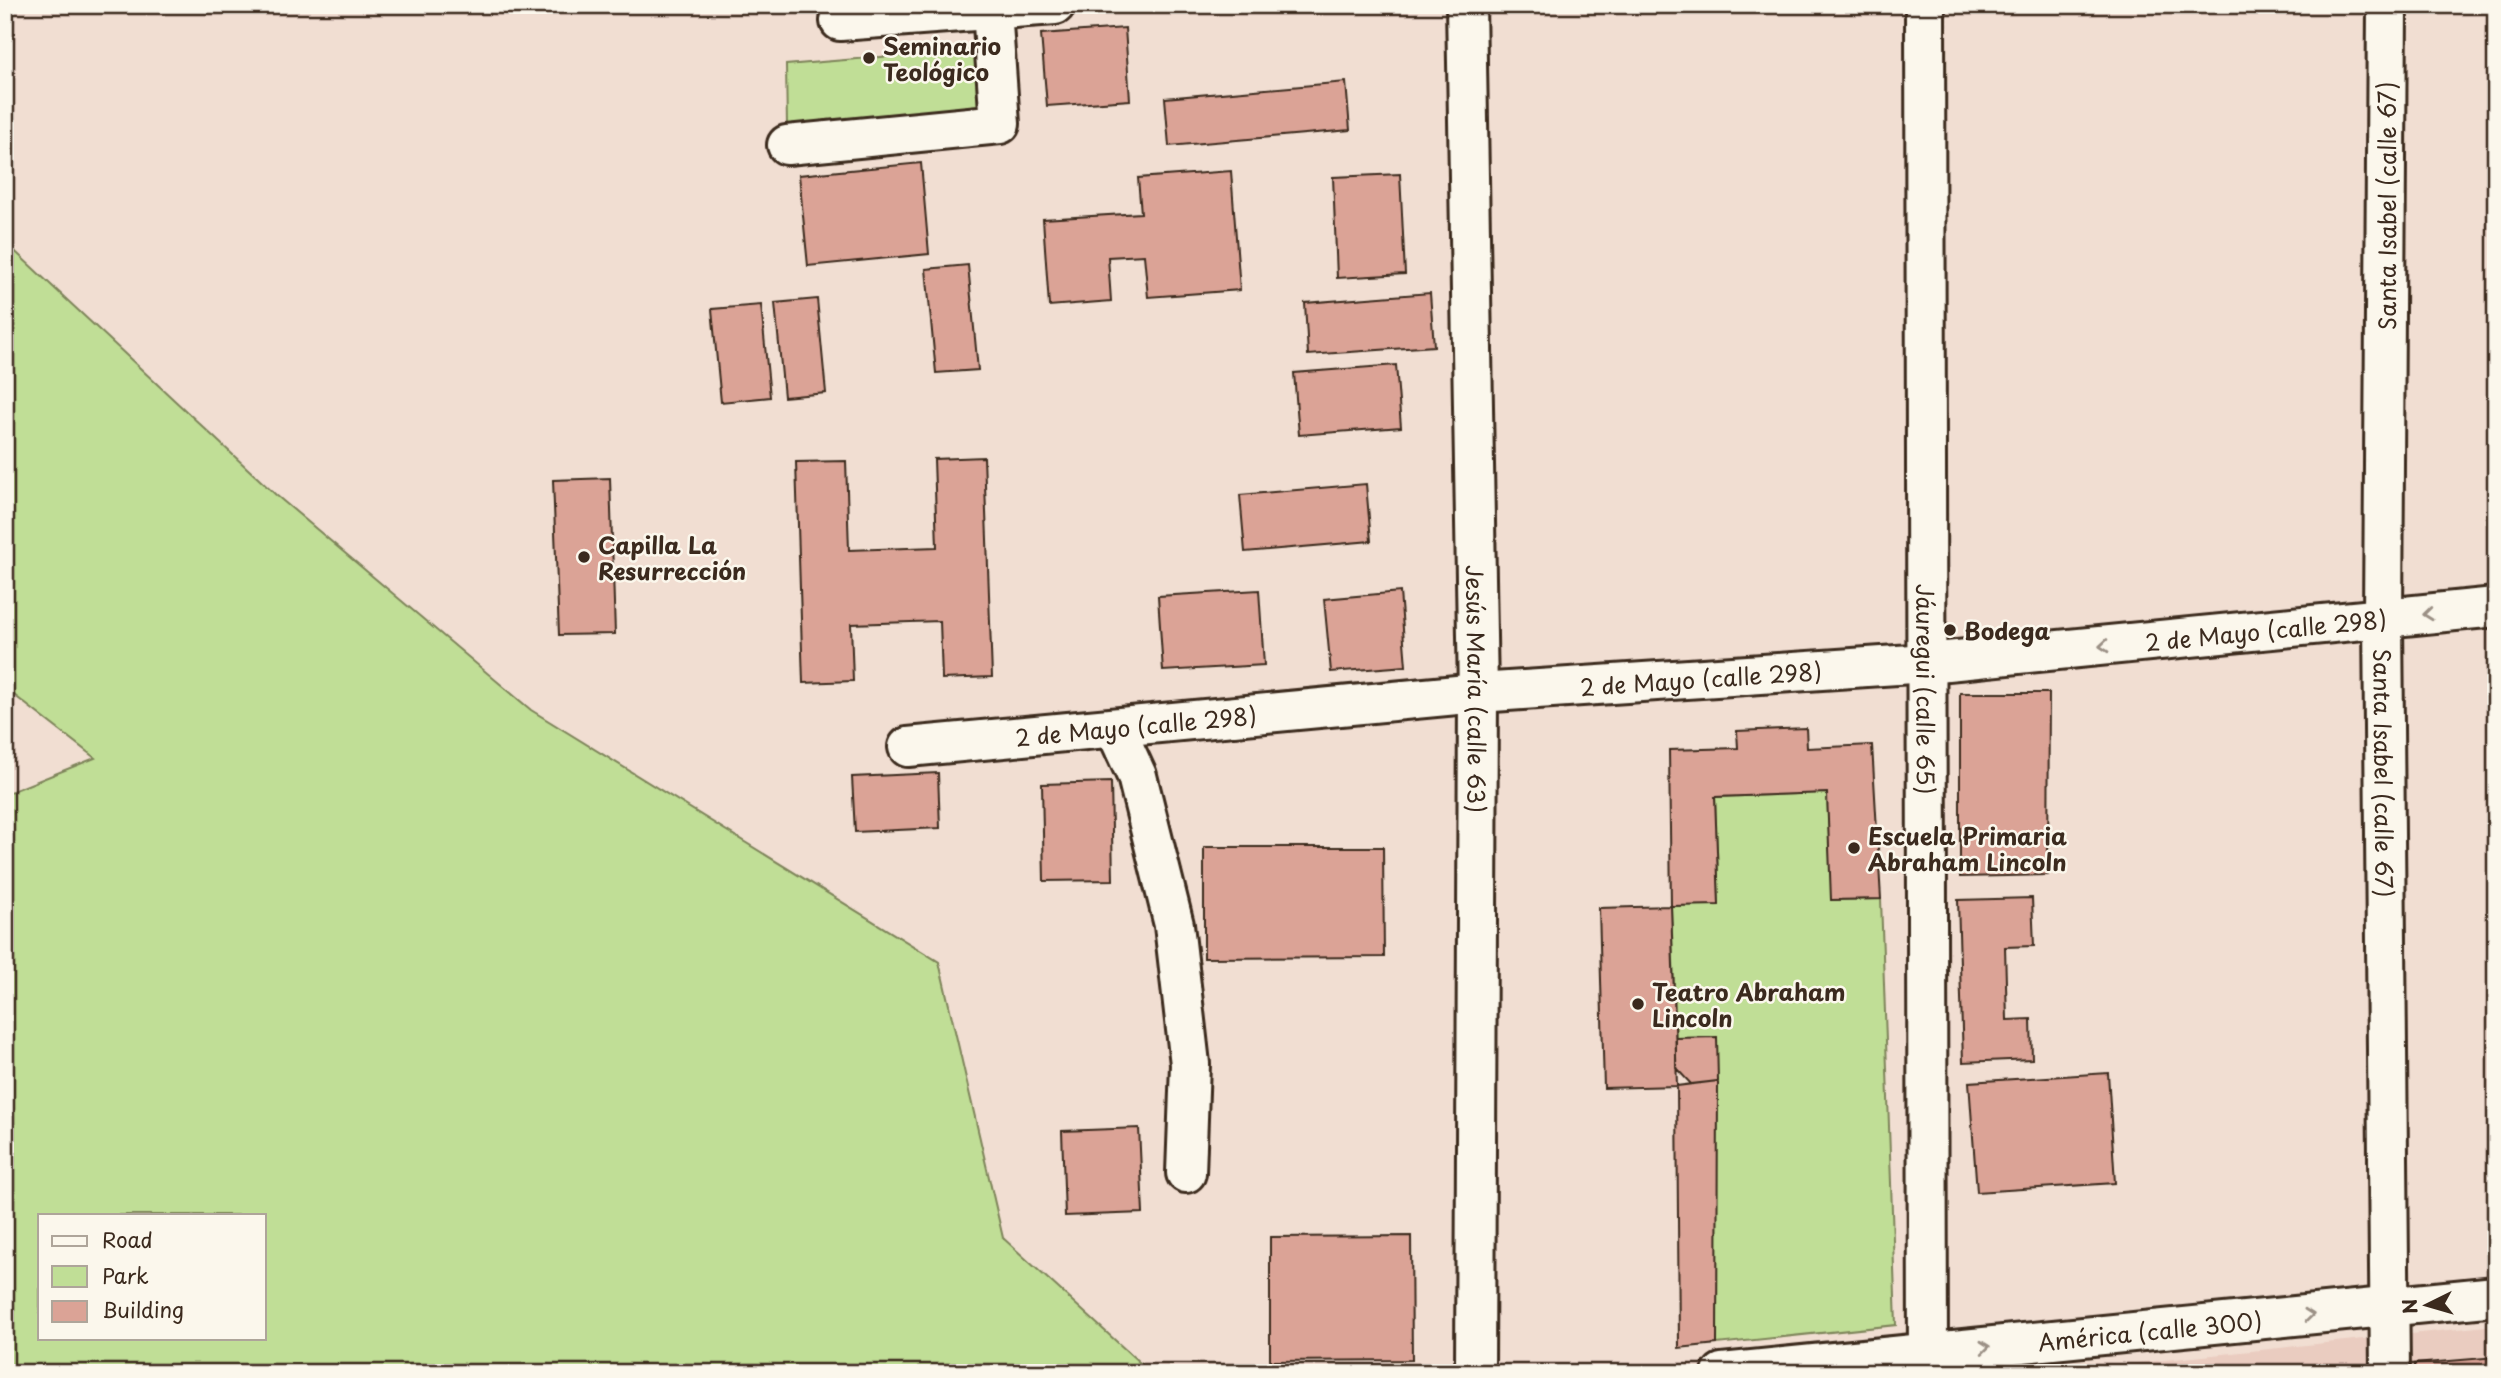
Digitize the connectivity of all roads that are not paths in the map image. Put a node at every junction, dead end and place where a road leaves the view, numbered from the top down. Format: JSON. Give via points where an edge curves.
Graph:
{"nodes":[{"id":1,"x":1055,"y":5,"type":"edge"},
{"id":2,"x":1466,"y":5,"type":"edge"},
{"id":3,"x":1924,"y":5,"type":"edge"},
{"id":4,"x":2387,"y":5,"type":"edge"},
{"id":5,"x":992,"y":10,"type":"junction"},
{"id":6,"x":840,"y":21,"type":"dead end"},
{"id":7,"x":787,"y":145,"type":"dead end"},
{"id":8,"x":2496,"y":607,"type":"edge"},
{"id":9,"x":2383,"y":619,"type":"junction"},
{"id":10,"x":1927,"y":663,"type":"junction"},
{"id":11,"x":1478,"y":693,"type":"junction"},
{"id":12,"x":1115,"y":728,"type":"junction"},
{"id":13,"x":908,"y":747,"type":"dead end"},
{"id":14,"x":1186,"y":1173,"type":"dead end"},
{"id":15,"x":2496,"y":1296,"type":"edge"},
{"id":16,"x":2388,"y":1307,"type":"junction"},
{"id":17,"x":1928,"y":1363,"type":"edge"},
{"id":18,"x":1475,"y":1373,"type":"edge"},
{"id":19,"x":1722,"y":1373,"type":"edge"},
{"id":20,"x":2390,"y":1373,"type":"edge"}],
"edges":[{"from":1,"to":5,"type":"street"},
{"from":2,"to":11,"type":"street","name":"Jesús María (calle 63)"},
{"from":3,"to":10,"type":"street","name":"Jáuregui (calle 65)"},
{"from":4,"to":9,"type":"street","name":"Santa Isabel (calle 67)"},
{"from":5,"to":6,"type":"street"},
{"from":5,"to":7,"type":"street","via":[[1000,124]]},
{"from":8,"to":9,"type":"street","name":"2 de Mayo (calle 298)","one_way":true},
{"from":9,"to":10,"type":"street","name":"2 de Mayo (calle 298)","one_way":true},
{"from":9,"to":16,"type":"street","name":"Santa Isabel (calle 67)"},
{"from":10,"to":11,"type":"street","name":"2 de Mayo (calle 298)"},
{"from":10,"to":17,"type":"street","name":"Jáuregui (calle 65)"},
{"from":11,"to":12,"type":"street","name":"2 de Mayo (calle 298)"},
{"from":11,"to":18,"type":"street","name":"Jesús María (calle 63)"},
{"from":12,"to":13,"type":"street","name":"2 de Mayo (calle 298)"},
{"from":12,"to":14,"type":"street","via":[[1137,776],[1174,925],[1190,1064]]},
{"from":15,"to":16,"type":"street","name":"América (calle 300)"},
{"from":17,"to":16,"type":"street","name":"América (calle 300)","one_way":true},
{"from":16,"to":20,"type":"street","name":"Santa Isabel (calle 67)"},
{"from":17,"to":19,"type":"street","name":"América (calle 300)"}]}
